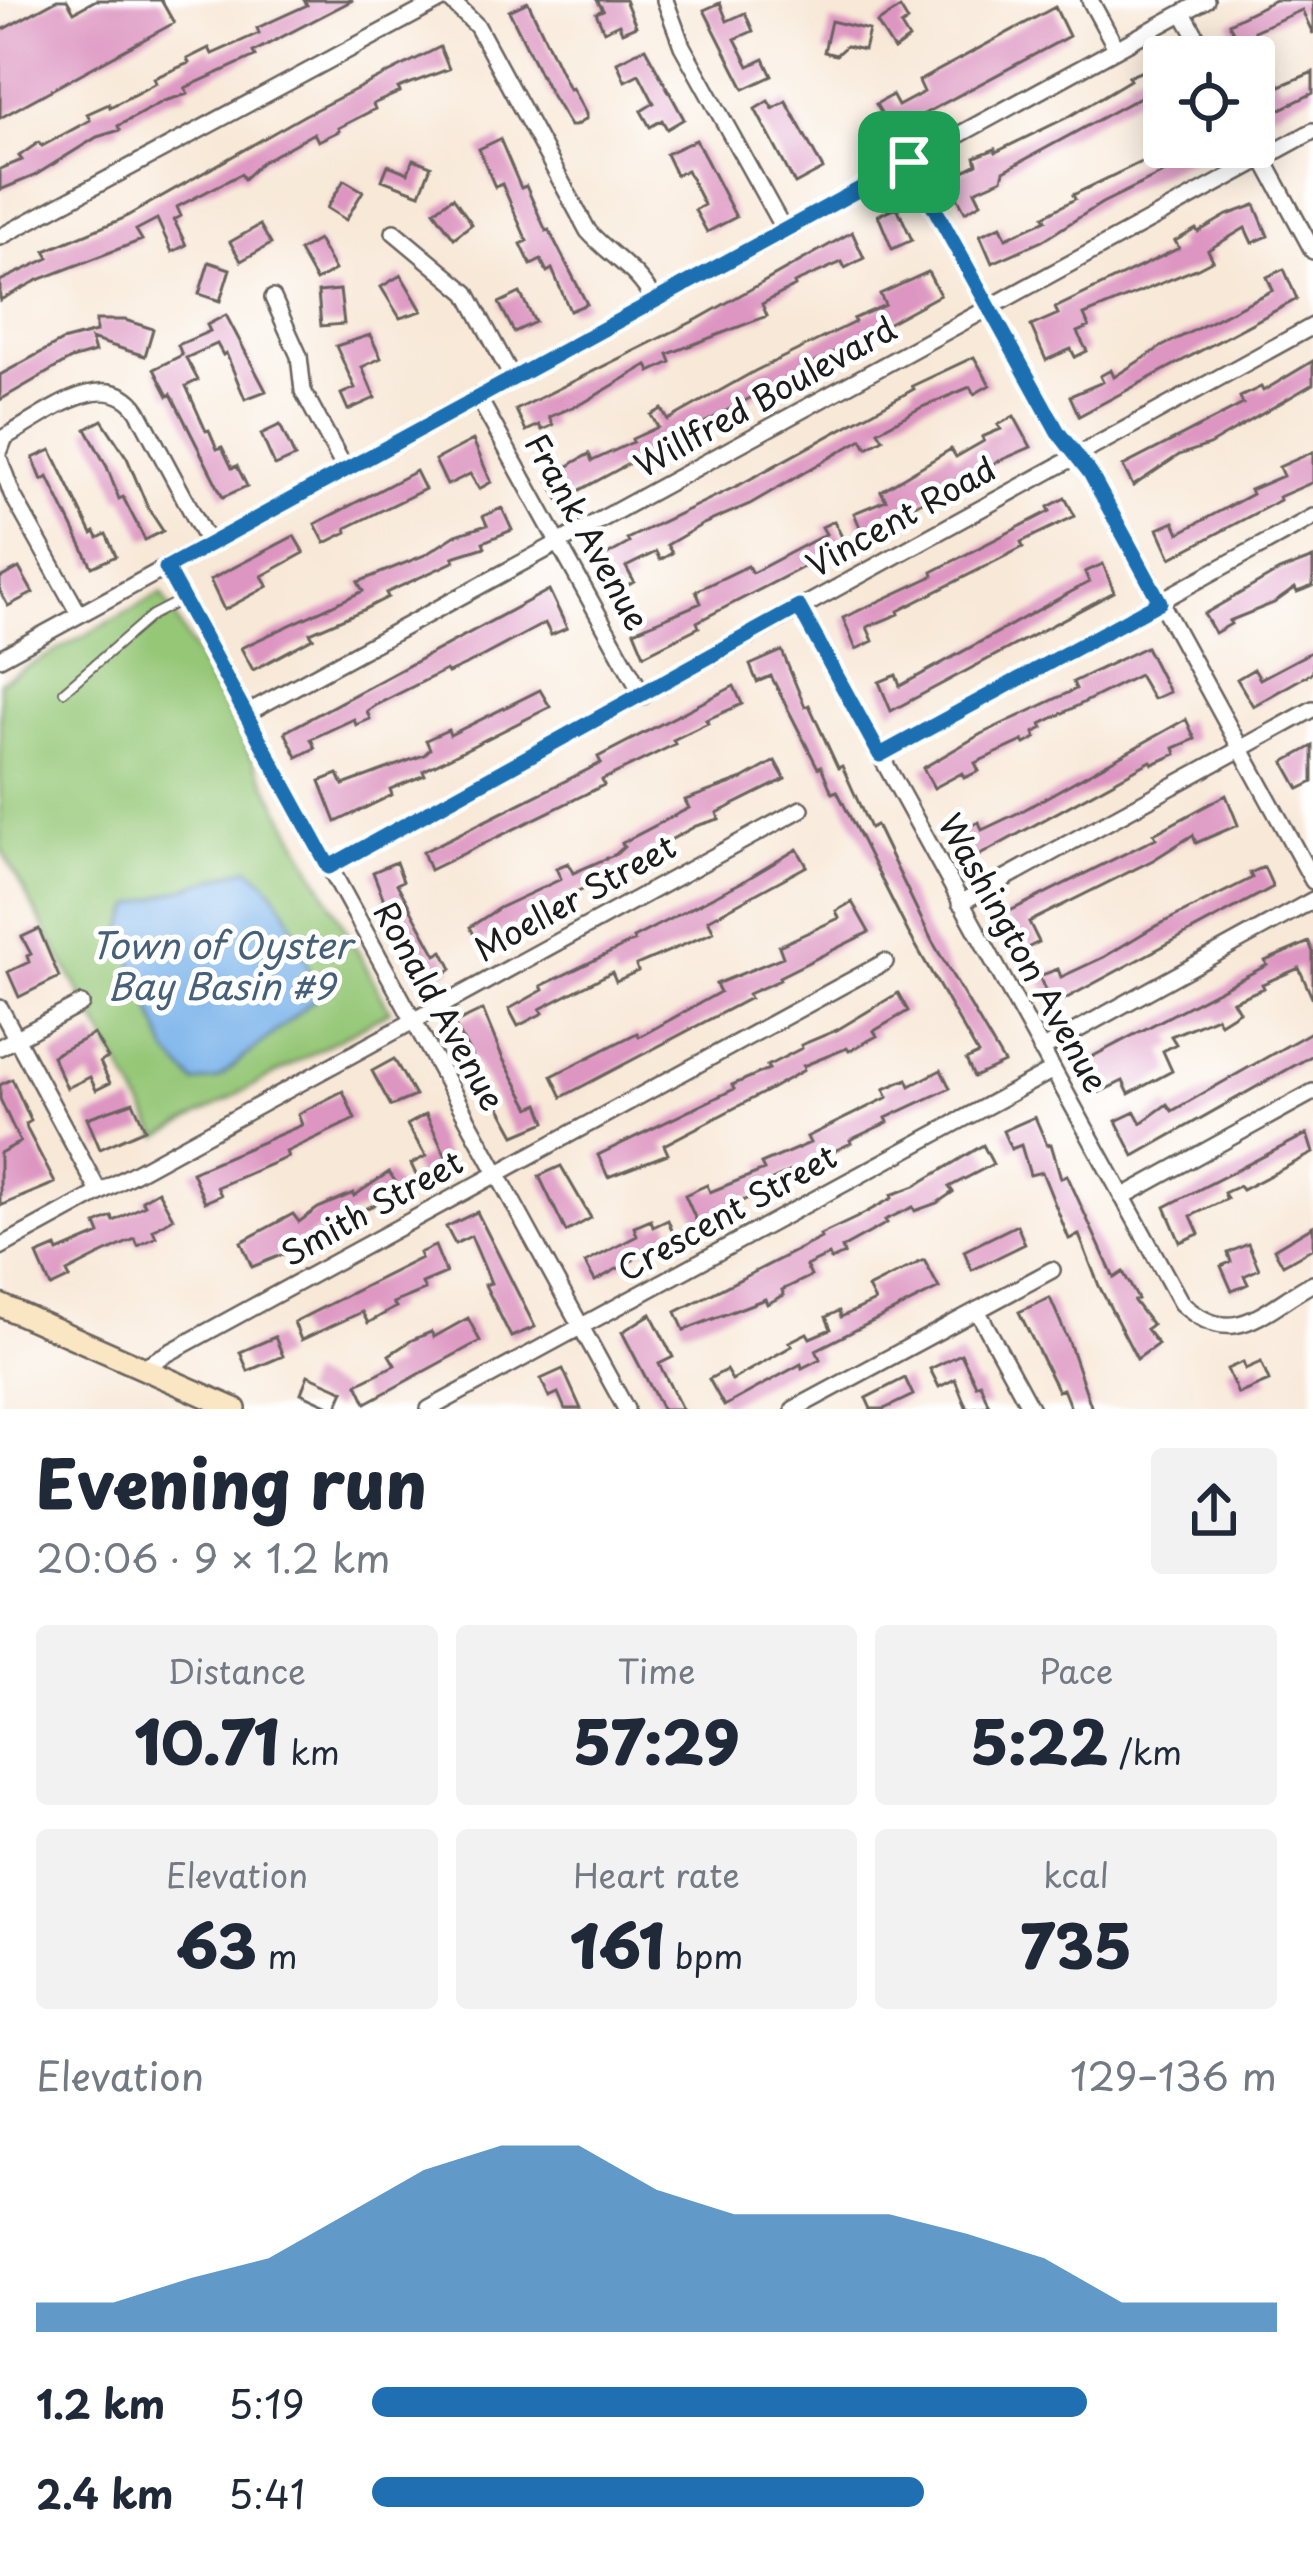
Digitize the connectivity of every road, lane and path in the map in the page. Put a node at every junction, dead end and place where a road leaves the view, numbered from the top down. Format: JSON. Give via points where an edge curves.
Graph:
{"nodes":[{"id":1,"x":441,"y":0,"type":"edge"},
{"id":2,"x":450,"y":0,"type":"edge"},
{"id":3,"x":665,"y":0,"type":"edge"},
{"id":4,"x":1090,"y":0,"type":"edge"},
{"id":5,"x":1201,"y":1,"type":"edge"},
{"id":6,"x":1183,"y":13,"type":"junction"},
{"id":7,"x":1196,"y":36,"type":"edge"},
{"id":8,"x":1116,"y":48,"type":"junction"},
{"id":9,"x":1313,"y":131,"type":"edge"},
{"id":10,"x":1275,"y":152,"type":"edge"},
{"id":11,"x":909,"y":162,"type":"junction"},
{"id":12,"x":1247,"y":168,"type":"edge"},
{"id":13,"x":1268,"y":168,"type":"edge"},
{"id":14,"x":784,"y":230,"type":"junction"},
{"id":15,"x":394,"y":232,"type":"dead end"},
{"id":16,"x":0,"y":237,"type":"edge"},
{"id":17,"x":1313,"y":251,"type":"edge"},
{"id":18,"x":273,"y":298,"type":"dead end"},
{"id":19,"x":654,"y":301,"type":"junction"},
{"id":20,"x":990,"y":308,"type":"junction"},
{"id":21,"x":1313,"y":326,"type":"edge"},
{"id":22,"x":512,"y":377,"type":"junction"},
{"id":23,"x":478,"y":397,"type":"junction"},
{"id":24,"x":0,"y":450,"type":"edge"},
{"id":25,"x":1076,"y":455,"type":"junction"},
{"id":26,"x":0,"y":461,"type":"edge"},
{"id":27,"x":345,"y":469,"type":"junction"},
{"id":28,"x":1313,"y":518,"type":"edge"},
{"id":29,"x":558,"y":543,"type":"junction"},
{"id":30,"x":209,"y":544,"type":"junction"},
{"id":31,"x":166,"y":568,"type":"junction"},
{"id":32,"x":183,"y":599,"type":"junction"},
{"id":33,"x":1160,"y":602,"type":"junction"},
{"id":34,"x":799,"y":607,"type":"junction"},
{"id":35,"x":79,"y":614,"type":"junction"},
{"id":36,"x":0,"y":658,"type":"edge"},
{"id":37,"x":64,"y":691,"type":"dead end"},
{"id":38,"x":643,"y":696,"type":"junction"},
{"id":39,"x":1313,"y":709,"type":"edge"},
{"id":40,"x":245,"y":714,"type":"junction"},
{"id":41,"x":1241,"y":749,"type":"junction"},
{"id":42,"x":880,"y":755,"type":"junction"},
{"id":43,"x":801,"y":809,"type":"dead end"},
{"id":44,"x":329,"y":867,"type":"junction"},
{"id":45,"x":1313,"y":880,"type":"edge"},
{"id":46,"x":1313,"y":900,"type":"edge"},
{"id":47,"x":961,"y":902,"type":"junction"},
{"id":48,"x":885,"y":962,"type":"dead end"},
{"id":49,"x":81,"y":1004,"type":"dead end"},
{"id":50,"x":0,"y":1008,"type":"edge"},
{"id":51,"x":413,"y":1020,"type":"junction"},
{"id":52,"x":16,"y":1038,"type":"junction"},
{"id":53,"x":0,"y":1047,"type":"edge"},
{"id":54,"x":1041,"y":1050,"type":"junction"},
{"id":55,"x":1053,"y":1070,"type":"junction"},
{"id":56,"x":1313,"y":1092,"type":"edge"},
{"id":57,"x":496,"y":1174,"type":"junction"},
{"id":58,"x":99,"y":1192,"type":"junction"},
{"id":59,"x":1122,"y":1197,"type":"junction"},
{"id":60,"x":0,"y":1246,"type":"edge"},
{"id":61,"x":1052,"y":1270,"type":"dead end"},
{"id":62,"x":1313,"y":1283,"type":"edge"},
{"id":63,"x":0,"y":1305,"type":"edge"},
{"id":64,"x":977,"y":1310,"type":"junction"},
{"id":65,"x":580,"y":1327,"type":"junction"},
{"id":66,"x":141,"y":1368,"type":"junction"},
{"id":67,"x":827,"y":1401,"type":"edge"},
{"id":68,"x":235,"y":1409,"type":"edge"},
{"id":69,"x":429,"y":1409,"type":"edge"},
{"id":70,"x":626,"y":1409,"type":"edge"},
{"id":71,"x":794,"y":1409,"type":"edge"},
{"id":72,"x":1031,"y":1409,"type":"edge"}],
"edges":[{"from":1,"to":16,"type":"street"},
{"from":2,"to":19,"type":"street","via":[[476,26],[588,231],[634,270]]},
{"from":3,"to":14,"type":"street","via":[[682,46]]},
{"from":4,"to":8,"type":"street"},
{"from":5,"to":6,"type":"street"},
{"from":6,"to":7,"type":"street"},
{"from":6,"to":8,"type":"street"},
{"from":8,"to":11,"type":"street"},
{"from":9,"to":10,"type":"street","name":"Willfred Boulevard"},
{"from":11,"to":14,"type":"street"},
{"from":11,"to":20,"type":"street"},
{"from":12,"to":20,"type":"street","name":"Willfred Boulevard"},
{"from":13,"to":17,"type":"street"},
{"from":14,"to":19,"type":"street"},
{"from":15,"to":22,"type":"street","via":[[467,293]]},
{"from":18,"to":27,"type":"street","via":[[299,356],[303,391]]},
{"from":19,"to":22,"type":"street"},
{"from":20,"to":25,"type":"street"},
{"from":20,"to":29,"type":"street","name":"Willfred Boulevard"},
{"from":21,"to":25,"type":"street","name":"Vincent Road"},
{"from":22,"to":23,"type":"street"},
{"from":23,"to":27,"type":"street"},
{"from":23,"to":29,"type":"street","name":"Frank Avenue"},
{"from":24,"to":30,"type":"street","via":[[5,437],[90,392],[124,395]]},
{"from":25,"to":33,"type":"street"},
{"from":25,"to":34,"type":"street","name":"Vincent Road"},
{"from":26,"to":35,"type":"street"},
{"from":27,"to":30,"type":"street"},
{"from":28,"to":33,"type":"street"},
{"from":29,"to":38,"type":"street","name":"Frank Avenue"},
{"from":29,"to":40,"type":"street","name":"Willfred Boulevard"},
{"from":30,"to":31,"type":"street"},
{"from":31,"to":32,"type":"street","name":"Ronald Avenue"},
{"from":31,"to":35,"type":"street"},
{"from":32,"to":37,"type":"lane","via":[[152,615]]},
{"from":32,"to":40,"type":"street","name":"Ronald Avenue"},
{"from":33,"to":41,"type":"street"},
{"from":33,"to":42,"type":"street"},
{"from":34,"to":38,"type":"street","name":"Vincent Road"},
{"from":34,"to":42,"type":"street","name":"Washington Avenue"},
{"from":35,"to":36,"type":"street"},
{"from":38,"to":44,"type":"street","name":"Vincent Road"},
{"from":39,"to":41,"type":"street"},
{"from":40,"to":44,"type":"street","name":"Ronald Avenue"},
{"from":41,"to":45,"type":"street"},
{"from":41,"to":47,"type":"street"},
{"from":42,"to":47,"type":"street","name":"Washington Avenue"},
{"from":43,"to":51,"type":"street","name":"Moeller Street"},
{"from":44,"to":51,"type":"street","name":"Ronald Avenue"},
{"from":46,"to":54,"type":"street"},
{"from":47,"to":54,"type":"street","name":"Washington Avenue"},
{"from":48,"to":57,"type":"street","name":"Smith Street"},
{"from":49,"to":52,"type":"street"},
{"from":50,"to":52,"type":"street"},
{"from":51,"to":57,"type":"street","name":"Ronald Avenue"},
{"from":51,"to":58,"type":"street","name":"Moeller Street"},
{"from":52,"to":53,"type":"street"},
{"from":52,"to":58,"type":"street"},
{"from":54,"to":55,"type":"street","name":"Washington Avenue"},
{"from":55,"to":59,"type":"street","name":"Washington Avenue"},
{"from":55,"to":65,"type":"street","name":"Crescent Street"},
{"from":56,"to":59,"type":"street"},
{"from":57,"to":65,"type":"street","name":"Ronald Avenue"},
{"from":57,"to":66,"type":"street","name":"Smith Street"},
{"from":58,"to":60,"type":"street","name":"Moeller Street"},
{"from":59,"to":62,"type":"street","name":"Washington Avenue","via":[[1181,1304],[1203,1321],[1234,1327],[1258,1319]]},
{"from":61,"to":64,"type":"street"},
{"from":63,"to":66,"type":"main road"},
{"from":64,"to":67,"type":"street"},
{"from":64,"to":72,"type":"street"},
{"from":65,"to":69,"type":"street","name":"Crescent Street"},
{"from":65,"to":70,"type":"street","name":"Ronald Avenue"},
{"from":66,"to":68,"type":"main road"},
{"from":67,"to":71,"type":"street"}]}
